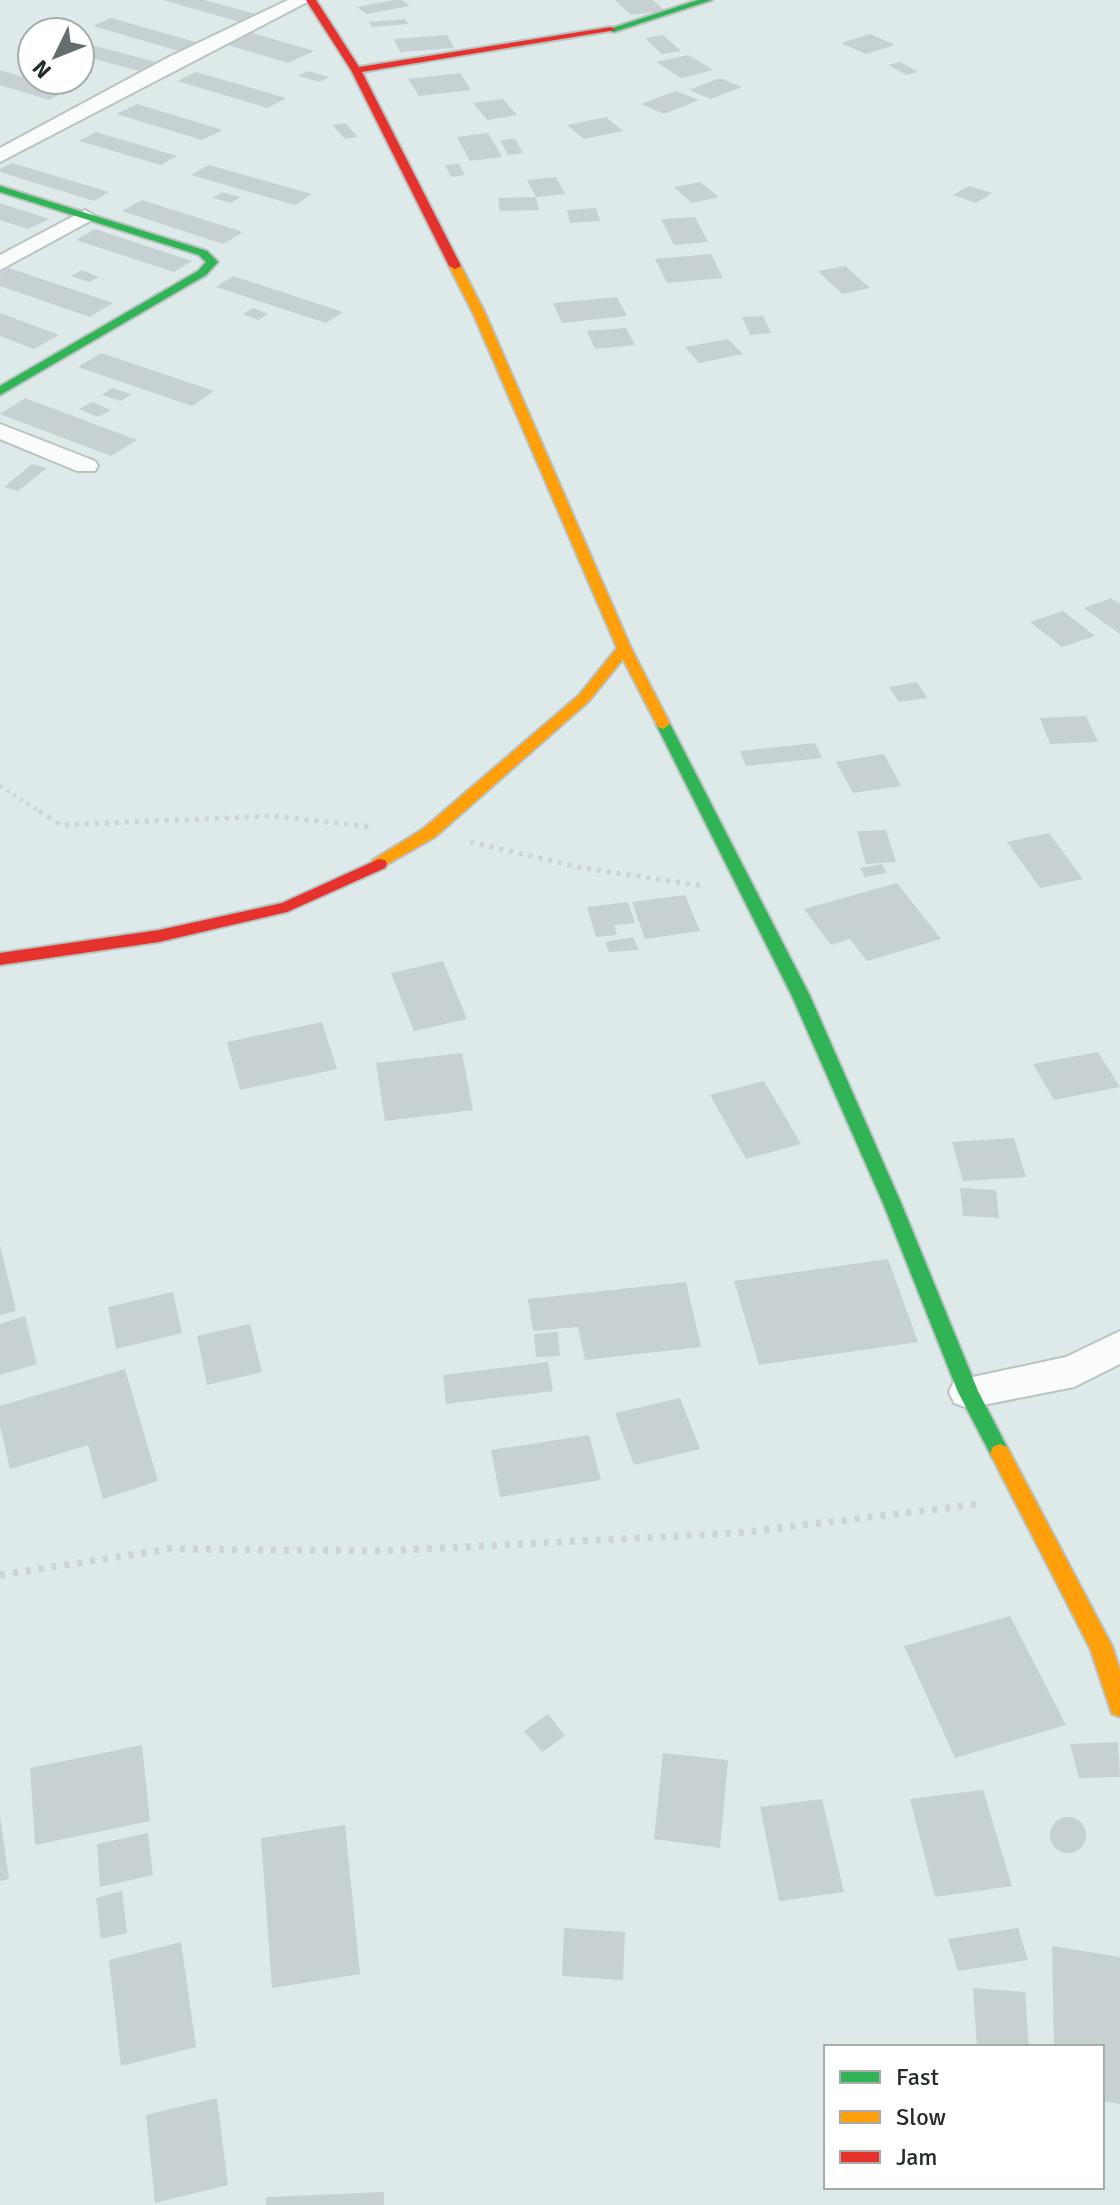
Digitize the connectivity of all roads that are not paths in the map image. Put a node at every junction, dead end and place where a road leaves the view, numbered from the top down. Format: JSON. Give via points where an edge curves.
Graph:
{"nodes":[{"id":1,"x":302,"y":0,"type":"edge"},
{"id":2,"x":311,"y":0,"type":"edge"},
{"id":3,"x":707,"y":0,"type":"edge"},
{"id":4,"x":356,"y":70,"type":"junction"},
{"id":5,"x":0,"y":156,"type":"edge"},
{"id":6,"x":0,"y":189,"type":"edge"},
{"id":7,"x":85,"y":216,"type":"junction"},
{"id":8,"x":0,"y":264,"type":"edge"},
{"id":9,"x":0,"y":391,"type":"edge"},
{"id":10,"x":0,"y":431,"type":"edge"},
{"id":11,"x":86,"y":466,"type":"dead end"},
{"id":12,"x":624,"y":648,"type":"junction"},
{"id":13,"x":0,"y":959,"type":"edge"},
{"id":14,"x":1120,"y":1346,"type":"edge"},
{"id":15,"x":968,"y":1392,"type":"junction"},
{"id":16,"x":1111,"y":1645,"type":"edge"},
{"id":17,"x":1120,"y":1706,"type":"edge"}],
"edges":[{"from":1,"to":5,"type":"street","via":[[175,61]]},
{"from":2,"to":4,"type":"main road"},
{"from":3,"to":4,"type":"main road","via":[[621,28]]},
{"from":4,"to":12,"type":"main road","via":[[479,313]]},
{"from":6,"to":7,"type":"main road"},
{"from":7,"to":8,"type":"street"},
{"from":7,"to":9,"type":"main road","via":[[203,253],[212,262],[202,273]]},
{"from":10,"to":11,"type":"street"},
{"from":12,"to":13,"type":"main road","via":[[584,698],[429,833],[386,861],[287,907],[159,936]]},
{"from":12,"to":15,"type":"main road","via":[[801,996]]},
{"from":14,"to":15,"type":"street","via":[[1074,1371]]},
{"from":15,"to":16,"type":"main road"},
{"from":16,"to":17,"type":"main road"}]}
